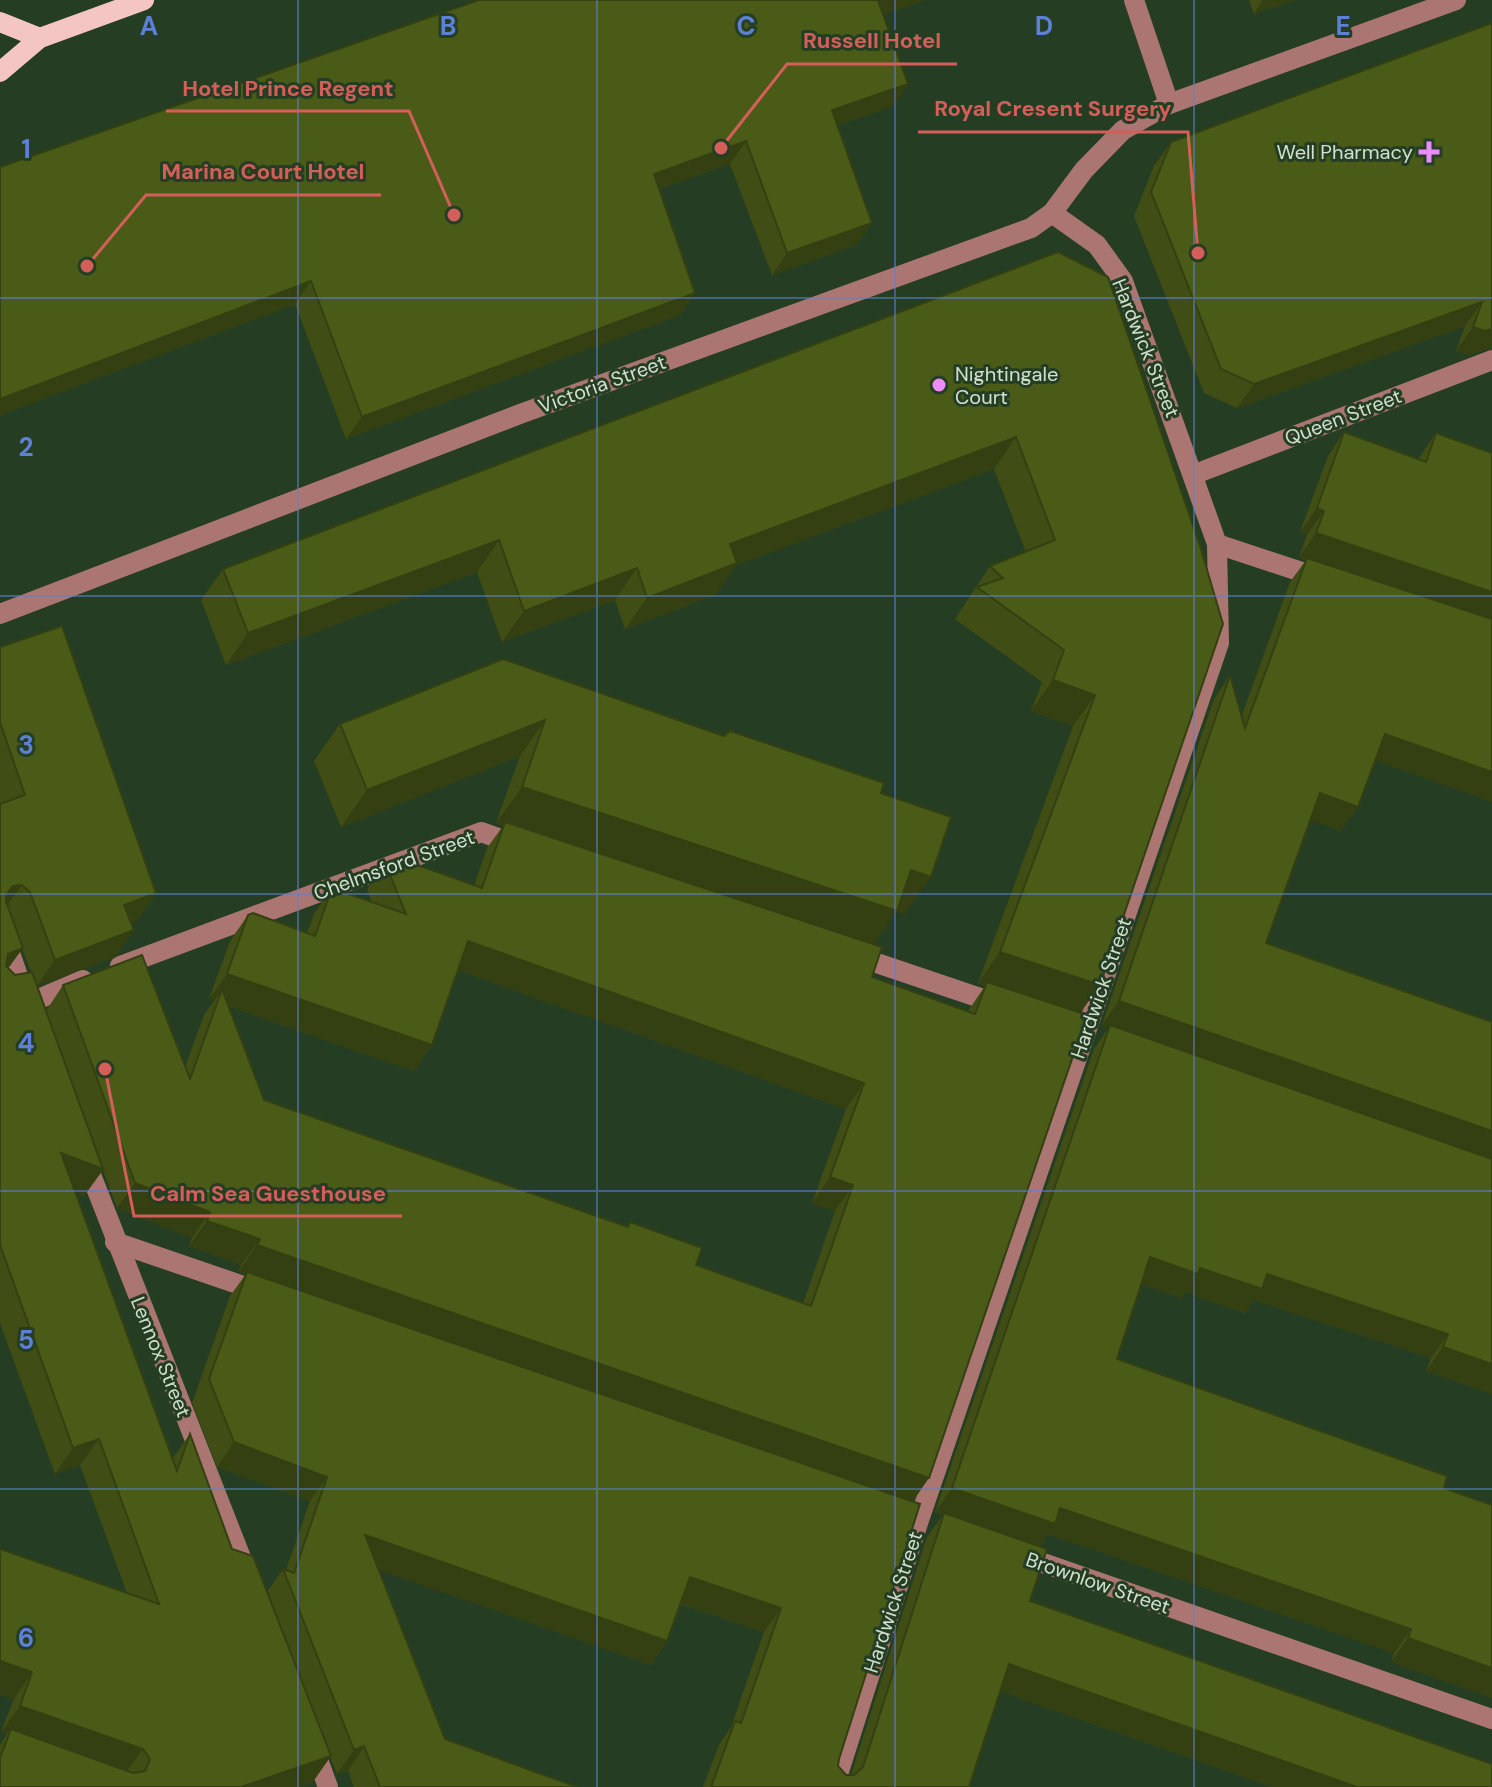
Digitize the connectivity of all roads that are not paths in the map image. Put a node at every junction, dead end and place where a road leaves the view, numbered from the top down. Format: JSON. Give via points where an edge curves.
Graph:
{"nodes":[{"id":1,"x":144,"y":0,"type":"edge"},
{"id":2,"x":1134,"y":0,"type":"edge"},
{"id":3,"x":1456,"y":0,"type":"edge"},
{"id":4,"x":0,"y":22,"type":"edge"},
{"id":5,"x":40,"y":38,"type":"junction"},
{"id":6,"x":0,"y":72,"type":"edge"},
{"id":7,"x":1169,"y":104,"type":"junction"},
{"id":8,"x":1052,"y":213,"type":"junction"},
{"id":9,"x":1492,"y":360,"type":"edge"},
{"id":10,"x":1195,"y":474,"type":"junction"},
{"id":11,"x":1217,"y":544,"type":"junction"},
{"id":12,"x":1347,"y":587,"type":"edge"},
{"id":13,"x":0,"y":614,"type":"edge"},
{"id":14,"x":541,"y":852,"type":"edge"},
{"id":15,"x":0,"y":924,"type":"edge"},
{"id":16,"x":834,"y":949,"type":"edge"},
{"id":17,"x":10,"y":986,"type":"edge"},
{"id":18,"x":1017,"y":1010,"type":"edge"},
{"id":19,"x":77,"y":1138,"type":"edge"},
{"id":20,"x":115,"y":1242,"type":"junction"},
{"id":21,"x":279,"y":1299,"type":"edge"},
{"id":22,"x":995,"y":1547,"type":"edge"},
{"id":23,"x":257,"y":1599,"type":"edge"},
{"id":24,"x":1492,"y":1719,"type":"edge"},
{"id":25,"x":306,"y":1729,"type":"edge"},
{"id":26,"x":328,"y":1787,"type":"edge"},
{"id":27,"x":834,"y":1787,"type":"edge"}],
"edges":[{"from":1,"to":5,"type":"main road"},
{"from":2,"to":7,"type":"street"},
{"from":3,"to":7,"type":"street","name":"Victoria Street"},
{"from":4,"to":5,"type":"main road"},
{"from":5,"to":6,"type":"main road"},
{"from":7,"to":8,"type":"street","name":"Victoria Street","via":[[1123,130]]},
{"from":8,"to":10,"type":"street","name":"Hardwick Street","via":[[1097,245],[1123,281]]},
{"from":8,"to":13,"type":"street","name":"Victoria Street","via":[[1031,228],[520,414]]},
{"from":9,"to":10,"type":"street","name":"Queen Street"},
{"from":10,"to":11,"type":"street","name":"Hardwick Street"},
{"from":11,"to":12,"type":"street"},
{"from":11,"to":27,"type":"street","name":"Hardwick Street","via":[[1219,643],[919,1520]]},
{"from":14,"to":17,"type":"street","name":"Chelmsford Street","via":[[481,832],[30,1011]]},
{"from":15,"to":17,"type":"street"},
{"from":16,"to":18,"type":"street"},
{"from":19,"to":20,"type":"street","name":"Lennox Street"},
{"from":20,"to":21,"type":"street"},
{"from":20,"to":23,"type":"street","name":"Lennox Street"},
{"from":22,"to":24,"type":"street","name":"Brownlow Street"},
{"from":25,"to":26,"type":"street"}]}
